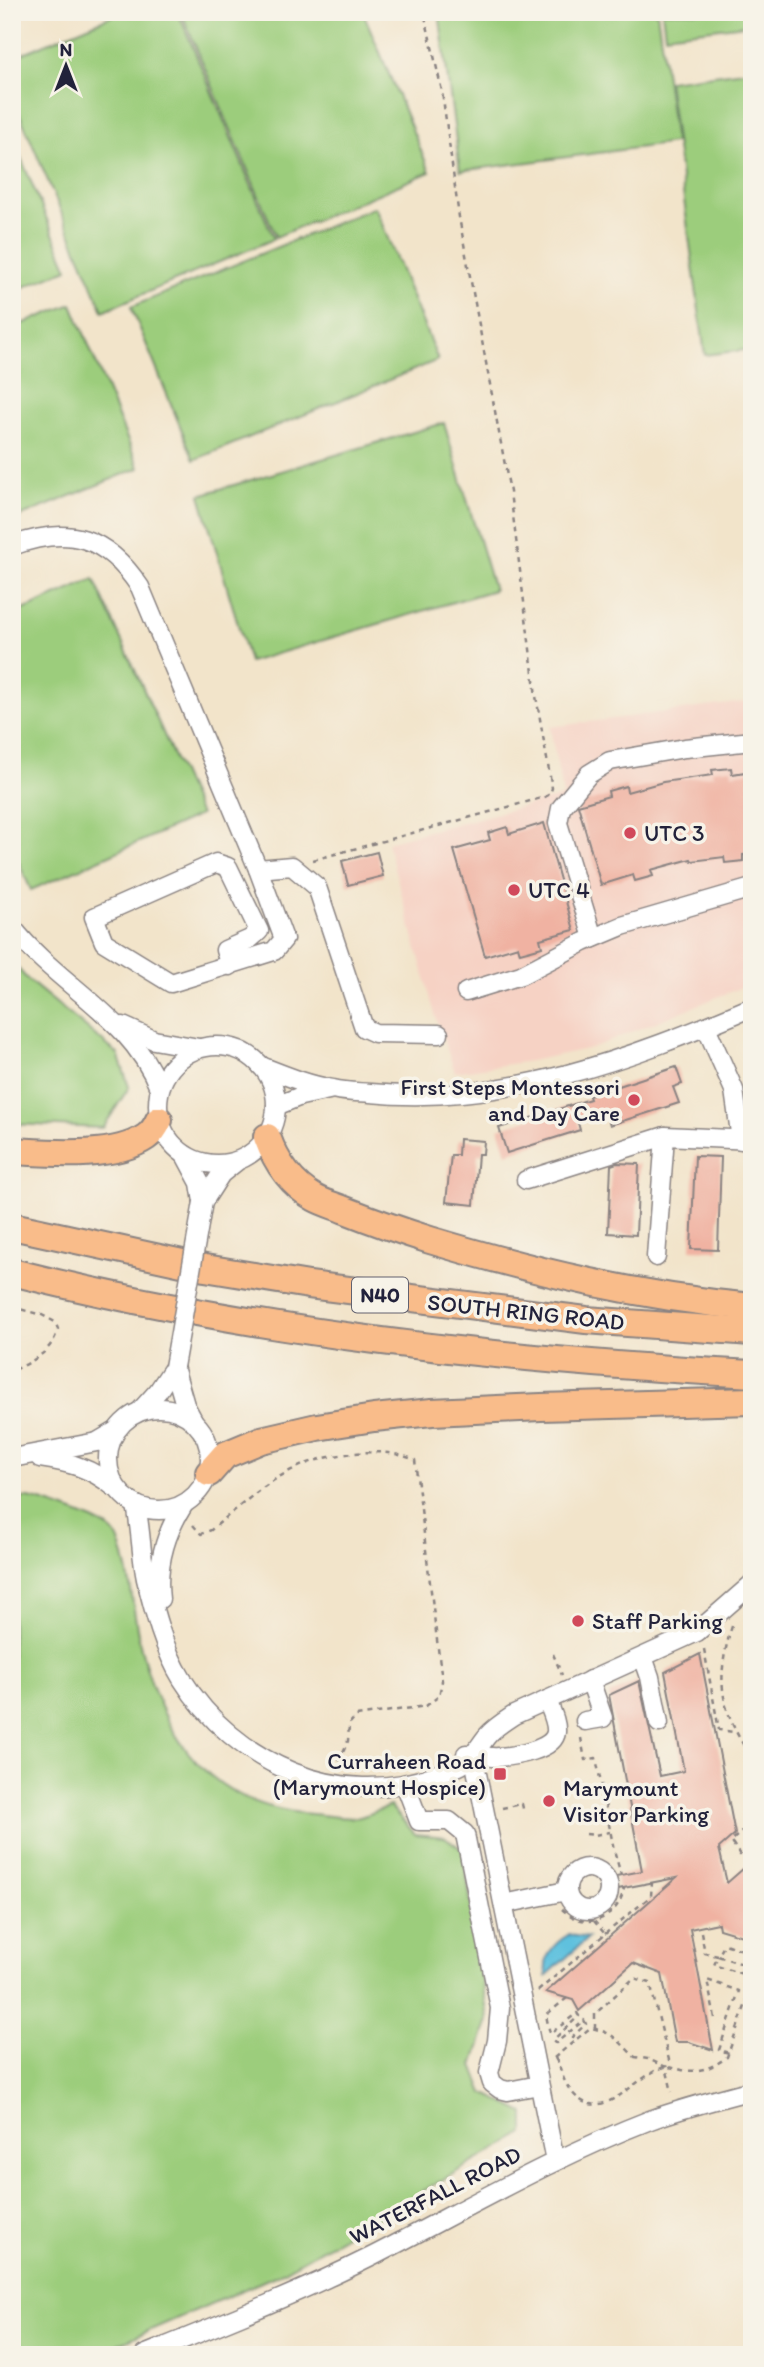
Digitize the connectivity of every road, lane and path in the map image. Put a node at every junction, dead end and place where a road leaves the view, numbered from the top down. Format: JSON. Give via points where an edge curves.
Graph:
{"nodes":[{"id":1,"x":424,"y":12,"type":"edge"},
{"id":2,"x":12,"y":546,"type":"edge"},
{"id":3,"x":752,"y":741,"type":"edge"},
{"id":4,"x":292,"y":866,"type":"junction"},
{"id":5,"x":258,"y":869,"type":"junction"},
{"id":6,"x":752,"y":888,"type":"edge"},
{"id":7,"x":12,"y":927,"type":"edge"},
{"id":8,"x":593,"y":938,"type":"junction"},
{"id":9,"x":230,"y":966,"type":"junction"},
{"id":10,"x":466,"y":992,"type":"dead end"},
{"id":11,"x":752,"y":1007,"type":"edge"},
{"id":12,"x":117,"y":1023,"type":"junction"},
{"id":13,"x":706,"y":1027,"type":"junction"},
{"id":14,"x":439,"y":1034,"type":"dead end"},
{"id":15,"x":199,"y":1048,"type":"junction"},
{"id":16,"x":261,"y":1066,"type":"junction"},
{"id":17,"x":159,"y":1088,"type":"junction"},
{"id":18,"x":332,"y":1089,"type":"junction"},
{"id":19,"x":276,"y":1106,"type":"junction"},
{"id":20,"x":159,"y":1121,"type":"junction"},
{"id":21,"x":665,"y":1136,"type":"junction"},
{"id":22,"x":267,"y":1137,"type":"junction"},
{"id":23,"x":747,"y":1140,"type":"edge"},
{"id":24,"x":12,"y":1151,"type":"edge"},
{"id":25,"x":186,"y":1156,"type":"junction"},
{"id":26,"x":240,"y":1159,"type":"junction"},
{"id":27,"x":526,"y":1180,"type":"dead end"},
{"id":28,"x":203,"y":1202,"type":"junction"},
{"id":29,"x":12,"y":1226,"type":"edge"},
{"id":30,"x":656,"y":1257,"type":"dead end"},
{"id":31,"x":12,"y":1272,"type":"edge"},
{"id":32,"x":12,"y":1307,"type":"edge"},
{"id":33,"x":752,"y":1307,"type":"edge"},
{"id":34,"x":752,"y":1332,"type":"edge"},
{"id":35,"x":174,"y":1367,"type":"junction"},
{"id":36,"x":12,"y":1371,"type":"edge"},
{"id":37,"x":752,"y":1374,"type":"edge"},
{"id":38,"x":752,"y":1401,"type":"edge"},
{"id":39,"x":140,"y":1411,"type":"junction"},
{"id":40,"x":193,"y":1420,"type":"junction"},
{"id":41,"x":114,"y":1432,"type":"junction"},
{"id":42,"x":19,"y":1457,"type":"edge"},
{"id":43,"x":209,"y":1473,"type":"junction"},
{"id":44,"x":117,"y":1489,"type":"junction"},
{"id":45,"x":184,"y":1504,"type":"junction"},
{"id":46,"x":136,"y":1505,"type":"junction"},
{"id":47,"x":192,"y":1524,"type":"dead end"},
{"id":48,"x":752,"y":1584,"type":"edge"},
{"id":49,"x":733,"y":1624,"type":"dead end"},
{"id":50,"x":164,"y":1640,"type":"junction"},
{"id":51,"x":700,"y":1641,"type":"dead end"},
{"id":52,"x":552,"y":1654,"type":"dead end"},
{"id":53,"x":643,"y":1657,"type":"junction"},
{"id":54,"x":563,"y":1678,"type":"dead end"},
{"id":55,"x":590,"y":1680,"type":"junction"},
{"id":56,"x":547,"y":1700,"type":"junction"},
{"id":57,"x":659,"y":1723,"type":"dead end"},
{"id":58,"x":582,"y":1727,"type":"joint"},
{"id":59,"x":734,"y":1732,"type":"junction"},
{"id":60,"x":473,"y":1754,"type":"junction"},
{"id":61,"x":752,"y":1758,"type":"edge"},
{"id":62,"x":334,"y":1785,"type":"junction"},
{"id":63,"x":396,"y":1785,"type":"junction"},
{"id":64,"x":495,"y":1810,"type":"dead end"},
{"id":65,"x":524,"y":1813,"type":"dead end"},
{"id":66,"x":752,"y":1823,"type":"edge"},
{"id":67,"x":610,"y":1832,"type":"junction"},
{"id":68,"x":586,"y":1833,"type":"dead end"},
{"id":69,"x":752,"y":1845,"type":"edge"},
{"id":70,"x":621,"y":1875,"type":"dead end"},
{"id":71,"x":652,"y":1882,"type":"dead end"},
{"id":72,"x":624,"y":1888,"type":"dead end"},
{"id":73,"x":562,"y":1899,"type":"joint"},
{"id":74,"x":504,"y":1904,"type":"junction"},
{"id":75,"x":594,"y":1920,"type":"junction"},
{"id":76,"x":701,"y":1932,"type":"dead end"},
{"id":77,"x":605,"y":1934,"type":"junction"},
{"id":78,"x":718,"y":1955,"type":"junction"},
{"id":79,"x":745,"y":1965,"type":"junction"},
{"id":80,"x":752,"y":1967,"type":"edge"},
{"id":81,"x":752,"y":1977,"type":"edge"},
{"id":82,"x":535,"y":1993,"type":"dead end"},
{"id":83,"x":567,"y":1998,"type":"dead end"},
{"id":84,"x":752,"y":1999,"type":"edge"},
{"id":85,"x":715,"y":2018,"type":"dead end"},
{"id":86,"x":595,"y":2029,"type":"junction"},
{"id":87,"x":576,"y":2041,"type":"junction"},
{"id":88,"x":729,"y":2053,"type":"junction"},
{"id":89,"x":559,"y":2055,"type":"dead end"},
{"id":90,"x":555,"y":2058,"type":"dead end"},
{"id":91,"x":666,"y":2067,"type":"junction"},
{"id":92,"x":539,"y":2085,"type":"junction"},
{"id":93,"x":752,"y":2090,"type":"edge"},
{"id":94,"x":672,"y":2092,"type":"dead end"},
{"id":95,"x":555,"y":2161,"type":"junction"},
{"id":96,"x":144,"y":2355,"type":"edge"}],
"edges":[{"from":1,"to":4,"type":"path","via":[[442,92],[459,217],[510,492],[552,788],[545,797]]},
{"from":2,"to":5,"type":"street","via":[[46,536],[67,536],[104,547],[130,572]]},
{"from":3,"to":8,"type":"street","via":[[610,761],[589,774],[573,793],[561,808],[558,822]]},
{"from":4,"to":5,"type":"street"},
{"from":4,"to":14,"type":"street","via":[[317,887],[364,1028],[375,1033]]},
{"from":5,"to":9,"type":"street","via":[[284,939],[274,951]]},
{"from":6,"to":8,"type":"street"},
{"from":7,"to":12,"type":"street","via":[[49,966]]},
{"from":8,"to":10,"type":"street","via":[[521,975]]},
{"from":9,"to":9,"type":"street","via":[[225,950],[259,931],[228,867],[216,863],[94,917],[104,942],[172,983]]},
{"from":11,"to":13,"type":"street"},
{"from":12,"to":15,"type":"street","via":[[154,1040]]},
{"from":12,"to":17,"type":"street","via":[[141,1052]]},
{"from":13,"to":18,"type":"street","via":[[598,1067],[513,1087],[397,1096]]},
{"from":13,"to":23,"type":"street","via":[[734,1090]]},
{"from":15,"to":16,"type":"street","via":[[226,1046],[251,1056]]},
{"from":15,"to":17,"type":"street","via":[[174,1064]]},
{"from":16,"to":18,"type":"street"},
{"from":16,"to":19,"type":"street","via":[[272,1084]]},
{"from":17,"to":20,"type":"street"},
{"from":18,"to":19,"type":"street"},
{"from":19,"to":22,"type":"street"},
{"from":20,"to":24,"type":"highway","via":[[145,1139],[115,1149]]},
{"from":20,"to":25,"type":"street"},
{"from":21,"to":23,"type":"street"},
{"from":21,"to":27,"type":"street"},
{"from":21,"to":30,"type":"street"},
{"from":22,"to":26,"type":"street"},
{"from":22,"to":33,"type":"highway","via":[[284,1173],[314,1198],[390,1227],[575,1280]]},
{"from":25,"to":26,"type":"street","via":[[221,1164]]},
{"from":25,"to":28,"type":"street","via":[[200,1183]]},
{"from":26,"to":28,"type":"street","via":[[221,1174]]},
{"from":28,"to":35,"type":"street","bridge":true},
{"from":29,"to":34,"type":"highway","name":"SOUTH RING ROAD","number":"N40","via":[[205,1268],[309,1285],[574,1318]]},
{"from":31,"to":37,"type":"highway","name":"SOUTH RING ROAD","number":"N40","via":[[205,1312],[403,1342]]},
{"from":32,"to":36,"type":"path","via":[[43,1315],[58,1329],[48,1349]]},
{"from":35,"to":39,"type":"street"},
{"from":35,"to":40,"type":"street"},
{"from":38,"to":43,"type":"highway","via":[[374,1418],[261,1440],[225,1455]]},
{"from":39,"to":40,"type":"street","via":[[168,1408]]},
{"from":39,"to":41,"type":"street"},
{"from":40,"to":43,"type":"street","via":[[208,1444]]},
{"from":41,"to":42,"type":"street","via":[[97,1441]]},
{"from":41,"to":44,"type":"street","via":[[107,1461]]},
{"from":42,"to":44,"type":"street","via":[[81,1466]]},
{"from":43,"to":45,"type":"street","via":[[195,1496]]},
{"from":44,"to":46,"type":"street"},
{"from":45,"to":46,"type":"street","via":[[169,1510]]},
{"from":45,"to":50,"type":"street","via":[[170,1526],[158,1581]]},
{"from":46,"to":50,"type":"street","via":[[146,1578]]},
{"from":47,"to":62,"type":"path","via":[[201,1534],[211,1530],[272,1480],[308,1461],[370,1451],[415,1460],[442,1681],[439,1696],[426,1706],[356,1716],[349,1724]]},
{"from":48,"to":53,"type":"street","via":[[697,1632]]},
{"from":49,"to":59,"type":"path","via":[[721,1672],[725,1707]]},
{"from":50,"to":62,"type":"street","via":[[181,1678],[229,1734],[288,1772]]},
{"from":51,"to":59,"type":"path","via":[[719,1730]]},
{"from":52,"to":54,"type":"path"},
{"from":53,"to":55,"type":"street"},
{"from":53,"to":57,"type":"street"},
{"from":55,"to":56,"type":"street"},
{"from":55,"to":58,"type":"street","via":[[603,1718]]},
{"from":56,"to":60,"type":"street","via":[[503,1722]]},
{"from":56,"to":60,"type":"street","via":[[556,1733],[550,1744],[499,1757]]},
{"from":58,"to":67,"type":"path","via":[[585,1760],[596,1758]]},
{"from":59,"to":61,"type":"path"},
{"from":60,"to":63,"type":"street","via":[[464,1763]]},
{"from":60,"to":74,"type":"street"},
{"from":62,"to":63,"type":"street"},
{"from":63,"to":92,"type":"street","via":[[419,1821],[449,1821],[465,1834],[500,2008],[498,2041],[489,2073],[492,2083],[508,2091]]},
{"from":64,"to":65,"type":"path","via":[[522,1804]]},
{"from":66,"to":69,"type":"path","via":[[731,1841],[740,1855]]},
{"from":67,"to":68,"type":"path"},
{"from":67,"to":70,"type":"path"},
{"from":71,"to":77,"type":"path","via":[[651,1896]]},
{"from":72,"to":75,"type":"path","via":[[616,1909]]},
{"from":73,"to":74,"type":"street"},
{"from":73,"to":75,"type":"path","via":[[576,1919]]},
{"from":74,"to":92,"type":"street"},
{"from":75,"to":77,"type":"path"},
{"from":76,"to":78,"type":"path","via":[[705,1953]]},
{"from":77,"to":82,"type":"path"},
{"from":78,"to":79,"type":"path"},
{"from":78,"to":79,"type":"path","via":[[725,1944],[748,1952]]},
{"from":78,"to":81,"type":"path","via":[[714,1965]]},
{"from":79,"to":80,"type":"path"},
{"from":83,"to":87,"type":"path","via":[[546,2015],[550,2034],[577,2013],[553,2040],[556,2043],[584,2020],[586,2024],[572,2037]]},
{"from":84,"to":88,"type":"path","via":[[748,1998]]},
{"from":85,"to":88,"type":"path","via":[[707,1980],[739,1990],[719,2050]]},
{"from":86,"to":87,"type":"path","via":[[590,2028]]},
{"from":86,"to":91,"type":"path","via":[[619,2039],[635,2057]]},
{"from":86,"to":91,"type":"path","via":[[595,2014],[634,1978],[650,1983]]},
{"from":87,"to":89,"type":"path"},
{"from":88,"to":91,"type":"path","via":[[704,2070]]},
{"from":90,"to":91,"type":"path","via":[[569,2087],[593,2104],[621,2096]]},
{"from":91,"to":94,"type":"path"},
{"from":92,"to":95,"type":"street"},
{"from":93,"to":95,"type":"street","name":"WATERFALL ROAD","via":[[652,2119]]},
{"from":95,"to":96,"type":"street","name":"WATERFALL ROAD","via":[[370,2257]]}]}
